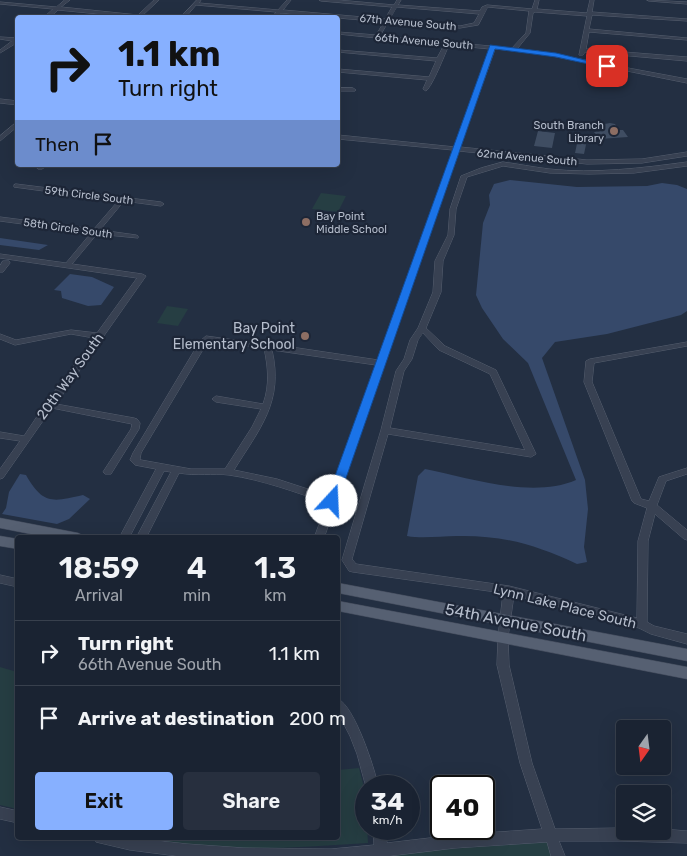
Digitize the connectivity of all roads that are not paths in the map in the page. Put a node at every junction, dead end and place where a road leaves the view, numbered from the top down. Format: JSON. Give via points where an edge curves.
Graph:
{"nodes":[{"id":1,"x":68,"y":0,"type":"edge"},
{"id":2,"x":157,"y":0,"type":"edge"},
{"id":3,"x":289,"y":0,"type":"edge"},
{"id":4,"x":321,"y":0,"type":"edge"},
{"id":5,"x":399,"y":0,"type":"edge"},
{"id":6,"x":536,"y":0,"type":"edge"},
{"id":7,"x":592,"y":0,"type":"edge"},
{"id":8,"x":649,"y":0,"type":"edge"},
{"id":9,"x":197,"y":2,"type":"edge"},
{"id":10,"x":0,"y":3,"type":"edge"},
{"id":11,"x":687,"y":3,"type":"edge"},
{"id":12,"x":396,"y":6,"type":"junction"},
{"id":13,"x":56,"y":8,"type":"junction"},
{"id":14,"x":534,"y":10,"type":"junction"},
{"id":15,"x":279,"y":12,"type":"junction"},
{"id":16,"x":482,"y":13,"type":"junction"},
{"id":17,"x":590,"y":14,"type":"junction"},
{"id":18,"x":48,"y":15,"type":"edge"},
{"id":19,"x":129,"y":15,"type":"edge"},
{"id":20,"x":140,"y":15,"type":"edge"},
{"id":21,"x":185,"y":15,"type":"edge"},
{"id":22,"x":276,"y":15,"type":"edge"},
{"id":23,"x":320,"y":15,"type":"edge"},
{"id":24,"x":340,"y":17,"type":"edge"},
{"id":25,"x":387,"y":20,"type":"junction"},
{"id":26,"x":687,"y":20,"type":"edge"},
{"id":27,"x":587,"y":30,"type":"junction"},
{"id":28,"x":340,"y":33,"type":"edge"},
{"id":29,"x":378,"y":36,"type":"junction"},
{"id":30,"x":0,"y":38,"type":"edge"},
{"id":31,"x":15,"y":39,"type":"edge"},
{"id":32,"x":687,"y":39,"type":"edge"},
{"id":33,"x":15,"y":41,"type":"edge"},
{"id":34,"x":447,"y":42,"type":"junction"},
{"id":35,"x":493,"y":47,"type":"junction"},
{"id":36,"x":514,"y":49,"type":"junction"},
{"id":37,"x":584,"y":50,"type":"junction"},
{"id":38,"x":340,"y":51,"type":"edge"},
{"id":39,"x":0,"y":52,"type":"edge"},
{"id":40,"x":574,"y":58,"type":"junction"},
{"id":41,"x":687,"y":59,"type":"edge"},
{"id":42,"x":438,"y":60,"type":"junction"},
{"id":43,"x":340,"y":70,"type":"edge"},
{"id":44,"x":431,"y":79,"type":"junction"},
{"id":45,"x":687,"y":81,"type":"edge"},
{"id":46,"x":426,"y":89,"type":"dead end"},
{"id":47,"x":340,"y":90,"type":"edge"},
{"id":48,"x":353,"y":90,"type":"dead end"},
{"id":49,"x":0,"y":101,"type":"edge"},
{"id":50,"x":15,"y":103,"type":"edge"},
{"id":51,"x":15,"y":126,"type":"edge"},
{"id":52,"x":0,"y":128,"type":"edge"},
{"id":53,"x":11,"y":129,"type":"junction"},
{"id":54,"x":340,"y":137,"type":"edge"},
{"id":55,"x":0,"y":139,"type":"edge"},
{"id":56,"x":456,"y":150,"type":"junction"},
{"id":57,"x":687,"y":154,"type":"edge"},
{"id":58,"x":687,"y":164,"type":"edge"},
{"id":59,"x":16,"y":186,"type":"dead end"},
{"id":60,"x":123,"y":199,"type":"junction"},
{"id":61,"x":161,"y":204,"type":"dead end"},
{"id":62,"x":0,"y":219,"type":"edge"},
{"id":63,"x":95,"y":231,"type":"junction"},
{"id":64,"x":136,"y":237,"type":"dead end"},
{"id":65,"x":0,"y":256,"type":"edge"},
{"id":66,"x":6,"y":263,"type":"dead end"},
{"id":67,"x":67,"y":266,"type":"junction"},
{"id":68,"x":0,"y":270,"type":"edge"},
{"id":69,"x":422,"y":328,"type":"junction"},
{"id":70,"x":0,"y":336,"type":"edge"},
{"id":71,"x":99,"y":336,"type":"junction"},
{"id":72,"x":687,"y":344,"type":"edge"},
{"id":73,"x":267,"y":345,"type":"junction"},
{"id":74,"x":382,"y":363,"type":"junction"},
{"id":75,"x":216,"y":399,"type":"dead end"},
{"id":76,"x":49,"y":406,"type":"junction"},
{"id":77,"x":266,"y":407,"type":"junction"},
{"id":78,"x":385,"y":430,"type":"junction"},
{"id":79,"x":0,"y":434,"type":"edge"},
{"id":80,"x":25,"y":439,"type":"junction"},
{"id":81,"x":162,"y":468,"type":"junction"},
{"id":82,"x":176,"y":470,"type":"junction"},
{"id":83,"x":687,"y":471,"type":"edge"},
{"id":84,"x":108,"y":472,"type":"dead end"},
{"id":85,"x":228,"y":472,"type":"junction"},
{"id":86,"x":0,"y":476,"type":"edge"},
{"id":87,"x":332,"y":501,"type":"junction"},
{"id":88,"x":652,"y":506,"type":"junction"},
{"id":89,"x":0,"y":523,"type":"edge"},
{"id":90,"x":62,"y":535,"type":"edge"},
{"id":91,"x":126,"y":535,"type":"edge"},
{"id":92,"x":143,"y":535,"type":"edge"},
{"id":93,"x":321,"y":535,"type":"edge"},
{"id":94,"x":687,"y":536,"type":"edge"},
{"id":95,"x":0,"y":541,"type":"edge"},
{"id":96,"x":15,"y":544,"type":"edge"},
{"id":97,"x":0,"y":578,"type":"edge"},
{"id":98,"x":15,"y":582,"type":"edge"},
{"id":99,"x":340,"y":588,"type":"edge"},
{"id":100,"x":509,"y":590,"type":"junction"},
{"id":101,"x":340,"y":606,"type":"edge"},
{"id":102,"x":504,"y":619,"type":"junction"},
{"id":103,"x":642,"y":624,"type":"junction"},
{"id":104,"x":502,"y":637,"type":"junction"},
{"id":105,"x":687,"y":639,"type":"edge"},
{"id":106,"x":687,"y":655,"type":"edge"},
{"id":107,"x":687,"y":673,"type":"edge"},
{"id":108,"x":340,"y":708,"type":"edge"},
{"id":109,"x":370,"y":775,"type":"edge"},
{"id":110,"x":0,"y":813,"type":"edge"},
{"id":111,"x":15,"y":816,"type":"edge"},
{"id":112,"x":552,"y":836,"type":"junction"},
{"id":113,"x":687,"y":836,"type":"edge"},
{"id":114,"x":112,"y":840,"type":"edge"},
{"id":115,"x":380,"y":840,"type":"edge"},
{"id":116,"x":382,"y":854,"type":"edge"},
{"id":117,"x":558,"y":856,"type":"edge"}],
"edges":[{"from":1,"to":13,"type":"street"},
{"from":2,"to":20,"type":"street"},
{"from":3,"to":15,"type":"street"},
{"from":4,"to":12,"type":"street"},
{"from":5,"to":12,"type":"street"},
{"from":6,"to":14,"type":"street"},
{"from":7,"to":17,"type":"street"},
{"from":8,"to":11,"type":"street"},
{"from":9,"to":15,"type":"street","name":"67th Avenue South"},
{"from":9,"to":21,"type":"street"},
{"from":10,"to":13,"type":"street"},
{"from":12,"to":16,"type":"street"},
{"from":12,"to":25,"type":"street"},
{"from":13,"to":18,"type":"street"},
{"from":13,"to":19,"type":"street"},
{"from":14,"to":16,"type":"street","via":[[486,6]]},
{"from":14,"to":17,"type":"street"},
{"from":14,"to":36,"type":"street","via":[[528,33]]},
{"from":15,"to":22,"type":"street"},
{"from":15,"to":23,"type":"street","name":"67th Avenue South"},
{"from":16,"to":25,"type":"street","name":"67th Avenue South","via":[[478,23],[472,26]]},
{"from":17,"to":26,"type":"street"},
{"from":17,"to":27,"type":"street"},
{"from":24,"to":25,"type":"street","name":"67th Avenue South"},
{"from":25,"to":29,"type":"street"},
{"from":27,"to":32,"type":"street"},
{"from":27,"to":37,"type":"street"},
{"from":28,"to":29,"type":"street","name":"66th Avenue South"},
{"from":29,"to":34,"type":"street","name":"66th Avenue South"},
{"from":30,"to":31,"type":"street"},
{"from":33,"to":39,"type":"street"},
{"from":34,"to":35,"type":"street","name":"66th Avenue South"},
{"from":34,"to":42,"type":"street"},
{"from":35,"to":36,"type":"street","name":"66th Avenue South"},
{"from":35,"to":56,"type":"street"},
{"from":36,"to":40,"type":"street","name":"66th Avenue South"},
{"from":37,"to":40,"type":"street"},
{"from":37,"to":41,"type":"street"},
{"from":38,"to":42,"type":"street"},
{"from":40,"to":45,"type":"street","name":"66th Avenue South"},
{"from":42,"to":44,"type":"street"},
{"from":43,"to":44,"type":"street"},
{"from":44,"to":46,"type":"street"},
{"from":47,"to":48,"type":"street"},
{"from":49,"to":50,"type":"street"},
{"from":51,"to":53,"type":"street"},
{"from":52,"to":53,"type":"street"},
{"from":53,"to":55,"type":"street"},
{"from":54,"to":56,"type":"street","name":"62nd Avenue South"},
{"from":56,"to":57,"type":"street","name":"62nd Avenue South","via":[[587,162],[642,161]]},
{"from":56,"to":74,"type":"street"},
{"from":58,"to":69,"type":"street","via":[[589,172],[550,171],[503,164],[464,176],[453,208],[451,235],[439,261],[437,292]]},
{"from":59,"to":60,"type":"street","name":"59th Circle South"},
{"from":60,"to":61,"type":"street","name":"59th Circle South"},
{"from":60,"to":63,"type":"street"},
{"from":62,"to":63,"type":"street","name":"58th Circle South"},
{"from":63,"to":64,"type":"street","name":"58th Circle South"},
{"from":63,"to":67,"type":"street"},
{"from":65,"to":67,"type":"street"},
{"from":66,"to":68,"type":"street"},
{"from":67,"to":71,"type":"street","name":"20th Way South","via":[[142,276]]},
{"from":69,"to":78,"type":"street","via":[[400,371]]},
{"from":69,"to":78,"type":"street","via":[[442,348],[493,372],[531,454]]},
{"from":70,"to":71,"type":"street","via":[[15,343],[71,332]]},
{"from":71,"to":76,"type":"street","name":"20th Way South"},
{"from":72,"to":88,"type":"street","via":[[590,361],[588,382],[637,501]]},
{"from":73,"to":74,"type":"street"},
{"from":73,"to":77,"type":"street","via":[[273,373]]},
{"from":73,"to":81,"type":"street","via":[[209,338],[204,341],[137,453],[135,460],[138,463]]},
{"from":74,"to":87,"type":"street"},
{"from":75,"to":77,"type":"street"},
{"from":76,"to":80,"type":"street","name":"20th Way South"},
{"from":76,"to":84,"type":"street","via":[[136,423]]},
{"from":77,"to":85,"type":"street"},
{"from":78,"to":100,"type":"street","name":"Lynn Lake Place South","via":[[347,560],[353,568]]},
{"from":79,"to":80,"type":"street"},
{"from":80,"to":86,"type":"street","name":"20th Way South"},
{"from":81,"to":82,"type":"street"},
{"from":81,"to":91,"type":"street"},
{"from":82,"to":85,"type":"street"},
{"from":82,"to":92,"type":"street"},
{"from":83,"to":88,"type":"street","via":[[662,479]]},
{"from":85,"to":87,"type":"street","via":[[268,480]]},
{"from":87,"to":93,"type":"street"},
{"from":88,"to":94,"type":"street"},
{"from":88,"to":103,"type":"street","via":[[643,541]]},
{"from":89,"to":90,"type":"main road"},
{"from":95,"to":96,"type":"main road"},
{"from":97,"to":98,"type":"street"},
{"from":99,"to":102,"type":"main road","name":"54th Avenue South"},
{"from":100,"to":102,"type":"street"},
{"from":100,"to":103,"type":"street","name":"Lynn Lake Place South"},
{"from":101,"to":104,"type":"main road","name":"54th Avenue South"},
{"from":102,"to":104,"type":"street"},
{"from":102,"to":106,"type":"main road","name":"54th Avenue South"},
{"from":103,"to":105,"type":"street","name":"Lynn Lake Place South","via":[[651,630]]},
{"from":104,"to":107,"type":"main road","name":"54th Avenue South"},
{"from":104,"to":112,"type":"street","via":[[503,665],[526,763]]},
{"from":108,"to":109,"type":"street","via":[[356,737]]},
{"from":110,"to":111,"type":"street"},
{"from":112,"to":113,"type":"street"},
{"from":112,"to":116,"type":"street","via":[[421,845]]},
{"from":112,"to":117,"type":"street"},
{"from":114,"to":116,"type":"street","via":[[167,850],[229,855]]},
{"from":115,"to":116,"type":"street"}]}
